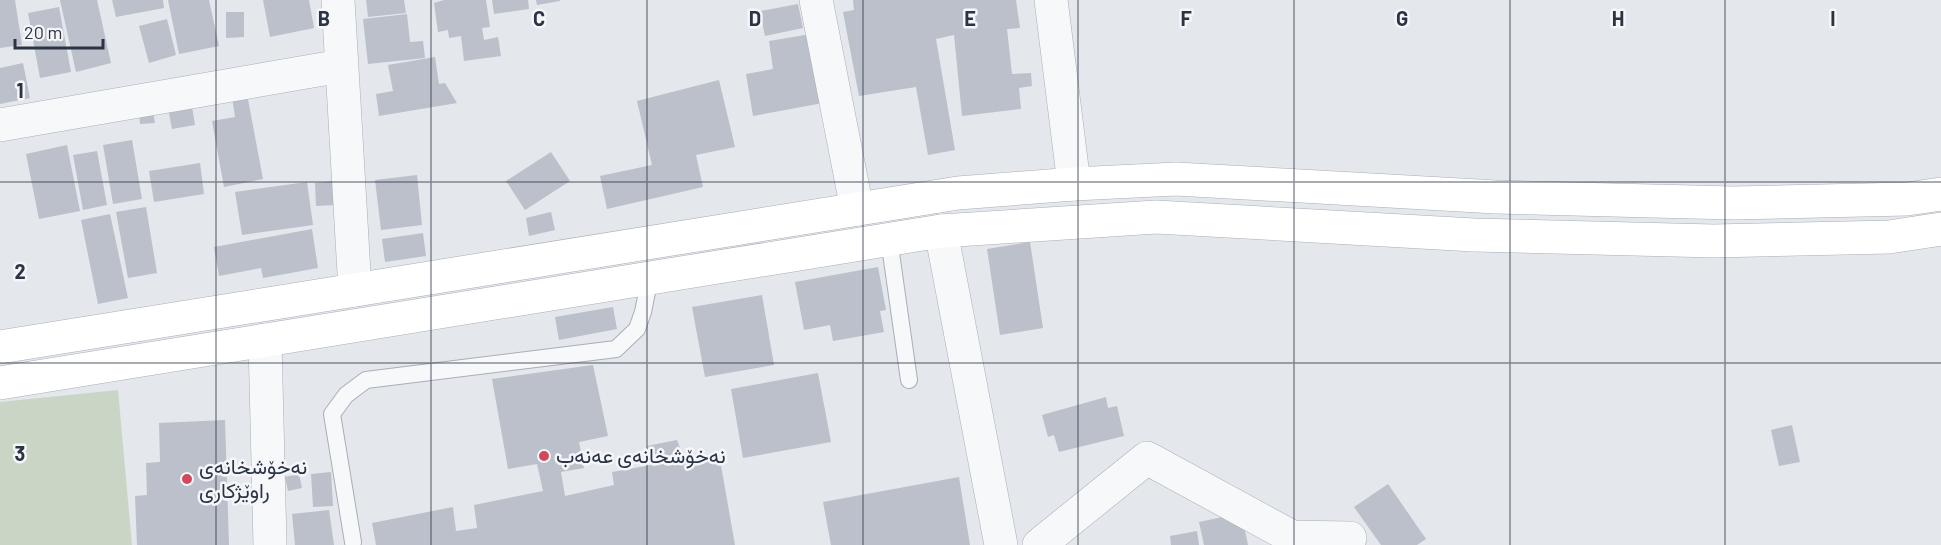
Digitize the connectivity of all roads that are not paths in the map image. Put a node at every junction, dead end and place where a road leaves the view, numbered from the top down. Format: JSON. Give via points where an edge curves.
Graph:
{"nodes":[{"id":1,"x":338,"y":0,"type":"edge"},
{"id":2,"x":816,"y":0,"type":"edge"},
{"id":3,"x":1051,"y":0,"type":"edge"},
{"id":4,"x":342,"y":66,"type":"junction"},
{"id":5,"x":0,"y":125,"type":"edge"},
{"id":6,"x":1074,"y":184,"type":"junction"},
{"id":7,"x":1941,"y":194,"type":"edge"},
{"id":8,"x":857,"y":209,"type":"junction"},
{"id":9,"x":1941,"y":229,"type":"edge"},
{"id":10,"x":941,"y":231,"type":"junction"},
{"id":11,"x":889,"y":239,"type":"junction"},
{"id":12,"x":645,"y":243,"type":"junction"},
{"id":13,"x":650,"y":277,"type":"junction"},
{"id":14,"x":355,"y":290,"type":"junction"},
{"id":15,"x":265,"y":340,"type":"junction"},
{"id":16,"x":0,"y":346,"type":"edge"},
{"id":17,"x":909,"y":380,"type":"dead end"},
{"id":18,"x":0,"y":383,"type":"edge"},
{"id":19,"x":1350,"y":538,"type":"dead end"},
{"id":20,"x":353,"y":542,"type":"dead end"},
{"id":21,"x":270,"y":545,"type":"edge"},
{"id":22,"x":1001,"y":545,"type":"edge"},
{"id":23,"x":1039,"y":545,"type":"edge"}],
"edges":[{"from":1,"to":4,"type":"street"},
{"from":2,"to":8,"type":"street"},
{"from":3,"to":6,"type":"street"},
{"from":4,"to":5,"type":"street"},
{"from":4,"to":14,"type":"street"},
{"from":6,"to":7,"type":"street","via":[[1176,179],[1496,197],[1734,203],[1907,199]]},
{"from":6,"to":8,"type":"street","via":[[958,193]]},
{"from":8,"to":12,"type":"street"},
{"from":9,"to":10,"type":"street","via":[[1889,237],[1714,241],[1474,235],[1156,217]]},
{"from":10,"to":11,"type":"street"},
{"from":10,"to":22,"type":"street"},
{"from":11,"to":13,"type":"street"},
{"from":11,"to":17,"type":"lane"},
{"from":12,"to":13,"type":"street"},
{"from":12,"to":14,"type":"street"},
{"from":13,"to":15,"type":"street"},
{"from":13,"to":20,"type":"lane","via":[[637,329],[616,349],[366,380],[345,395],[332,414]]},
{"from":14,"to":16,"type":"street"},
{"from":15,"to":18,"type":"street"},
{"from":15,"to":21,"type":"street"},
{"from":19,"to":23,"type":"street","via":[[1292,537],[1147,458]]}]}
